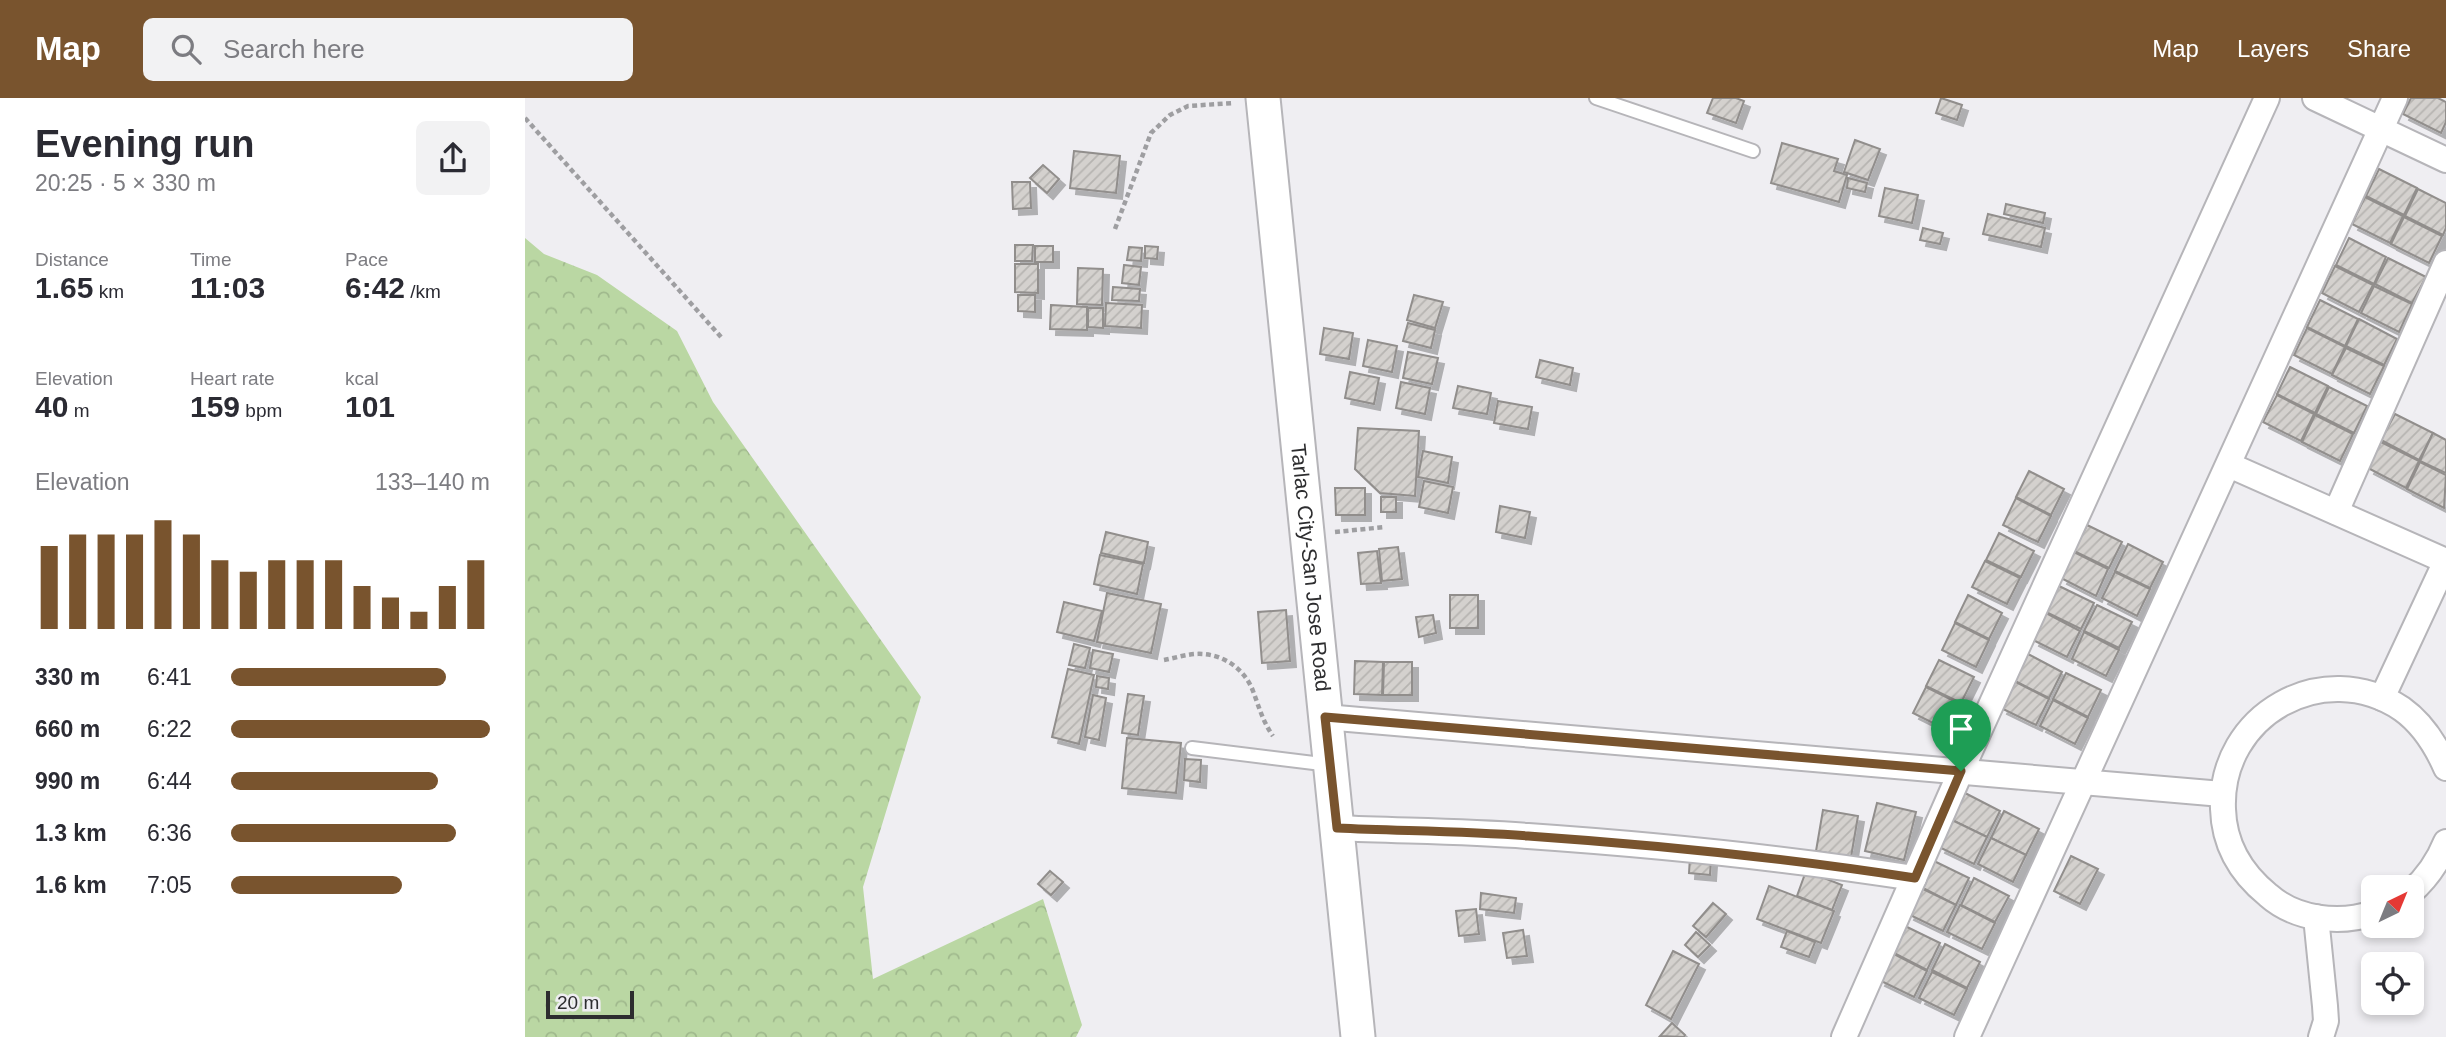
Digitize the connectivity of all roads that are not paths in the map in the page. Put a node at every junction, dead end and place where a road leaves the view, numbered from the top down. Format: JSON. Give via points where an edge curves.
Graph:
{"nodes":[{"id":1,"x":1596,"y":98,"type":"edge"},
{"id":2,"x":2267,"y":98,"type":"edge"},
{"id":3,"x":2315,"y":98,"type":"edge"},
{"id":4,"x":2395,"y":98,"type":"edge"},
{"id":5,"x":1263,"y":100,"type":"edge"},
{"id":6,"x":2381,"y":129,"type":"junction"},
{"id":7,"x":1753,"y":150,"type":"dead end"},
{"id":8,"x":2446,"y":160,"type":"edge"},
{"id":9,"x":2446,"y":264,"type":"edge"},
{"id":10,"x":2229,"y":465,"type":"junction"},
{"id":11,"x":2336,"y":512,"type":"junction"},
{"id":12,"x":2446,"y":561,"type":"edge"},
{"id":13,"x":2382,"y":698,"type":"junction"},
{"id":14,"x":1325,"y":717,"type":"junction"},
{"id":15,"x":1192,"y":748,"type":"dead end"},
{"id":16,"x":1330,"y":765,"type":"junction"},
{"id":17,"x":2446,"y":768,"type":"edge"},
{"id":18,"x":1961,"y":771,"type":"junction"},
{"id":19,"x":2083,"y":782,"type":"junction"},
{"id":20,"x":2222,"y":794,"type":"junction"},
{"id":21,"x":1337,"y":828,"type":"junction"},
{"id":22,"x":2446,"y":842,"type":"edge"},
{"id":23,"x":1915,"y":878,"type":"junction"},
{"id":24,"x":2424,"y":880,"type":"edge"},
{"id":25,"x":2361,"y":916,"type":"edge"},
{"id":26,"x":2316,"y":917,"type":"junction"},
{"id":27,"x":1358,"y":1037,"type":"edge"},
{"id":28,"x":1844,"y":1037,"type":"edge"},
{"id":29,"x":1967,"y":1037,"type":"edge"},
{"id":30,"x":2321,"y":1037,"type":"edge"}],
"edges":[{"from":1,"to":7,"type":"lane"},
{"from":2,"to":18,"type":"street"},
{"from":3,"to":6,"type":"street"},
{"from":4,"to":6,"type":"street"},
{"from":5,"to":14,"type":"main road","name":"Tarlac City-San Jose Road"},
{"from":6,"to":8,"type":"street"},
{"from":6,"to":10,"type":"street"},
{"from":9,"to":11,"type":"street"},
{"from":10,"to":11,"type":"street"},
{"from":10,"to":19,"type":"street"},
{"from":11,"to":12,"type":"street"},
{"from":12,"to":13,"type":"street"},
{"from":13,"to":17,"type":"street","via":[[2421,726]]},
{"from":13,"to":20,"type":"street","via":[[2334,689],[2299,696],[2267,712],[2236,748]]},
{"from":14,"to":16,"type":"main road","name":"Tarlac City-San Jose Road"},
{"from":14,"to":18,"type":"street"},
{"from":15,"to":16,"type":"lane"},
{"from":16,"to":21,"type":"main road","name":"Tarlac City-San Jose Road"},
{"from":18,"to":19,"type":"street"},
{"from":18,"to":23,"type":"street"},
{"from":19,"to":20,"type":"street"},
{"from":19,"to":29,"type":"street"},
{"from":20,"to":26,"type":"street","via":[[2226,830],[2238,863],[2253,883],[2293,910]]},
{"from":21,"to":23,"type":"street","via":[[1656,846]]},
{"from":21,"to":27,"type":"main road","name":"Tarlac City-San Jose Road"},
{"from":22,"to":24,"type":"street"},
{"from":23,"to":28,"type":"street"},
{"from":25,"to":26,"type":"street"},
{"from":26,"to":30,"type":"street","via":[[2326,1021]]}]}
